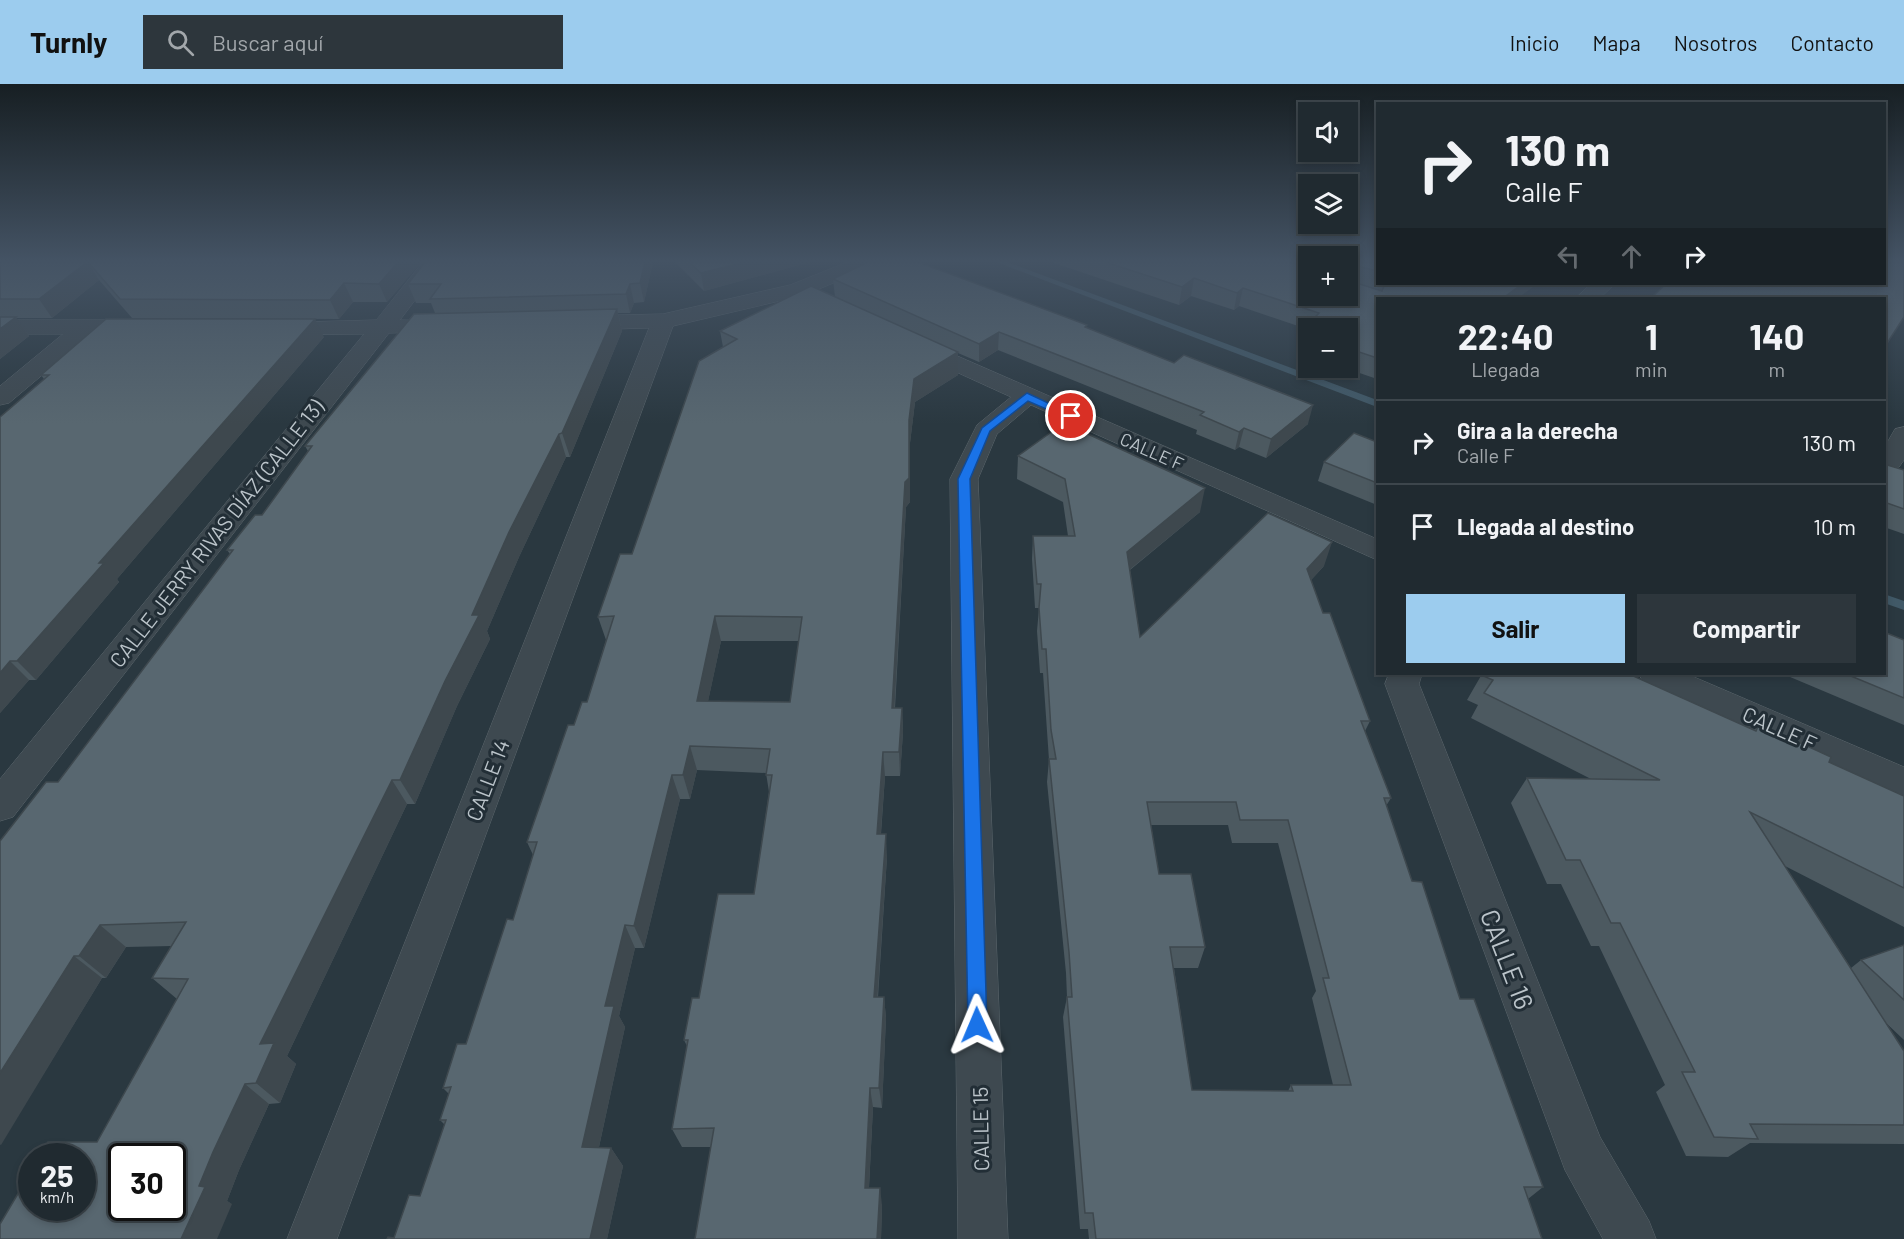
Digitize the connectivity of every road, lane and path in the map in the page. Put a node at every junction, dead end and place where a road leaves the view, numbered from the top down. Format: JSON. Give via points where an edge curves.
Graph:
{"nodes":[{"id":1,"x":389,"y":316,"type":"edge"},
{"id":2,"x":685,"y":316,"type":"edge"},
{"id":3,"x":663,"y":321,"type":"junction"},
{"id":4,"x":556,"y":323,"type":"edge"},
{"id":5,"x":474,"y":326,"type":"edge"},
{"id":6,"x":0,"y":327,"type":"edge"},
{"id":7,"x":85,"y":327,"type":"junction"},
{"id":8,"x":167,"y":327,"type":"edge"},
{"id":9,"x":250,"y":327,"type":"edge"},
{"id":10,"x":379,"y":328,"type":"junction"},
{"id":11,"x":891,"y":334,"type":"edge"},
{"id":12,"x":1027,"y":396,"type":"junction"},
{"id":13,"x":0,"y":399,"type":"edge"},
{"id":14,"x":1904,"y":435,"type":"edge"},
{"id":15,"x":1893,"y":462,"type":"edge"},
{"id":16,"x":1376,"y":550,"type":"edge"},
{"id":17,"x":1405,"y":675,"type":"edge"},
{"id":18,"x":1658,"y":675,"type":"edge"},
{"id":19,"x":1904,"y":783,"type":"edge"},
{"id":20,"x":0,"y":806,"type":"edge"},
{"id":21,"x":312,"y":1239,"type":"edge"},
{"id":22,"x":983,"y":1239,"type":"edge"},
{"id":23,"x":1631,"y":1239,"type":"edge"}],
"edges":[{"from":1,"to":10,"type":"street","name":"CALLE JERRY RIVAS DÍAZ (CALLE 13)"},
{"from":2,"to":3,"type":"street"},
{"from":3,"to":4,"type":"street"},
{"from":3,"to":21,"type":"street","name":"CALLE 14"},
{"from":5,"to":10,"type":"street"},
{"from":6,"to":7,"type":"street"},
{"from":7,"to":8,"type":"street"},
{"from":7,"to":13,"type":"street"},
{"from":9,"to":10,"type":"street"},
{"from":10,"to":20,"type":"street","name":"CALLE JERRY RIVAS DÍAZ (CALLE 13)"},
{"from":11,"to":12,"type":"street","name":"CALLE F"},
{"from":12,"to":16,"type":"street","name":"CALLE F"},
{"from":12,"to":22,"type":"street","name":"CALLE 15","via":[[986,430],[964,479]]},
{"from":14,"to":15,"type":"street"},
{"from":17,"to":23,"type":"street","name":"CALLE 16","via":[[1402,684],[1582,1153]]},
{"from":18,"to":19,"type":"street","name":"CALLE F"}]}
